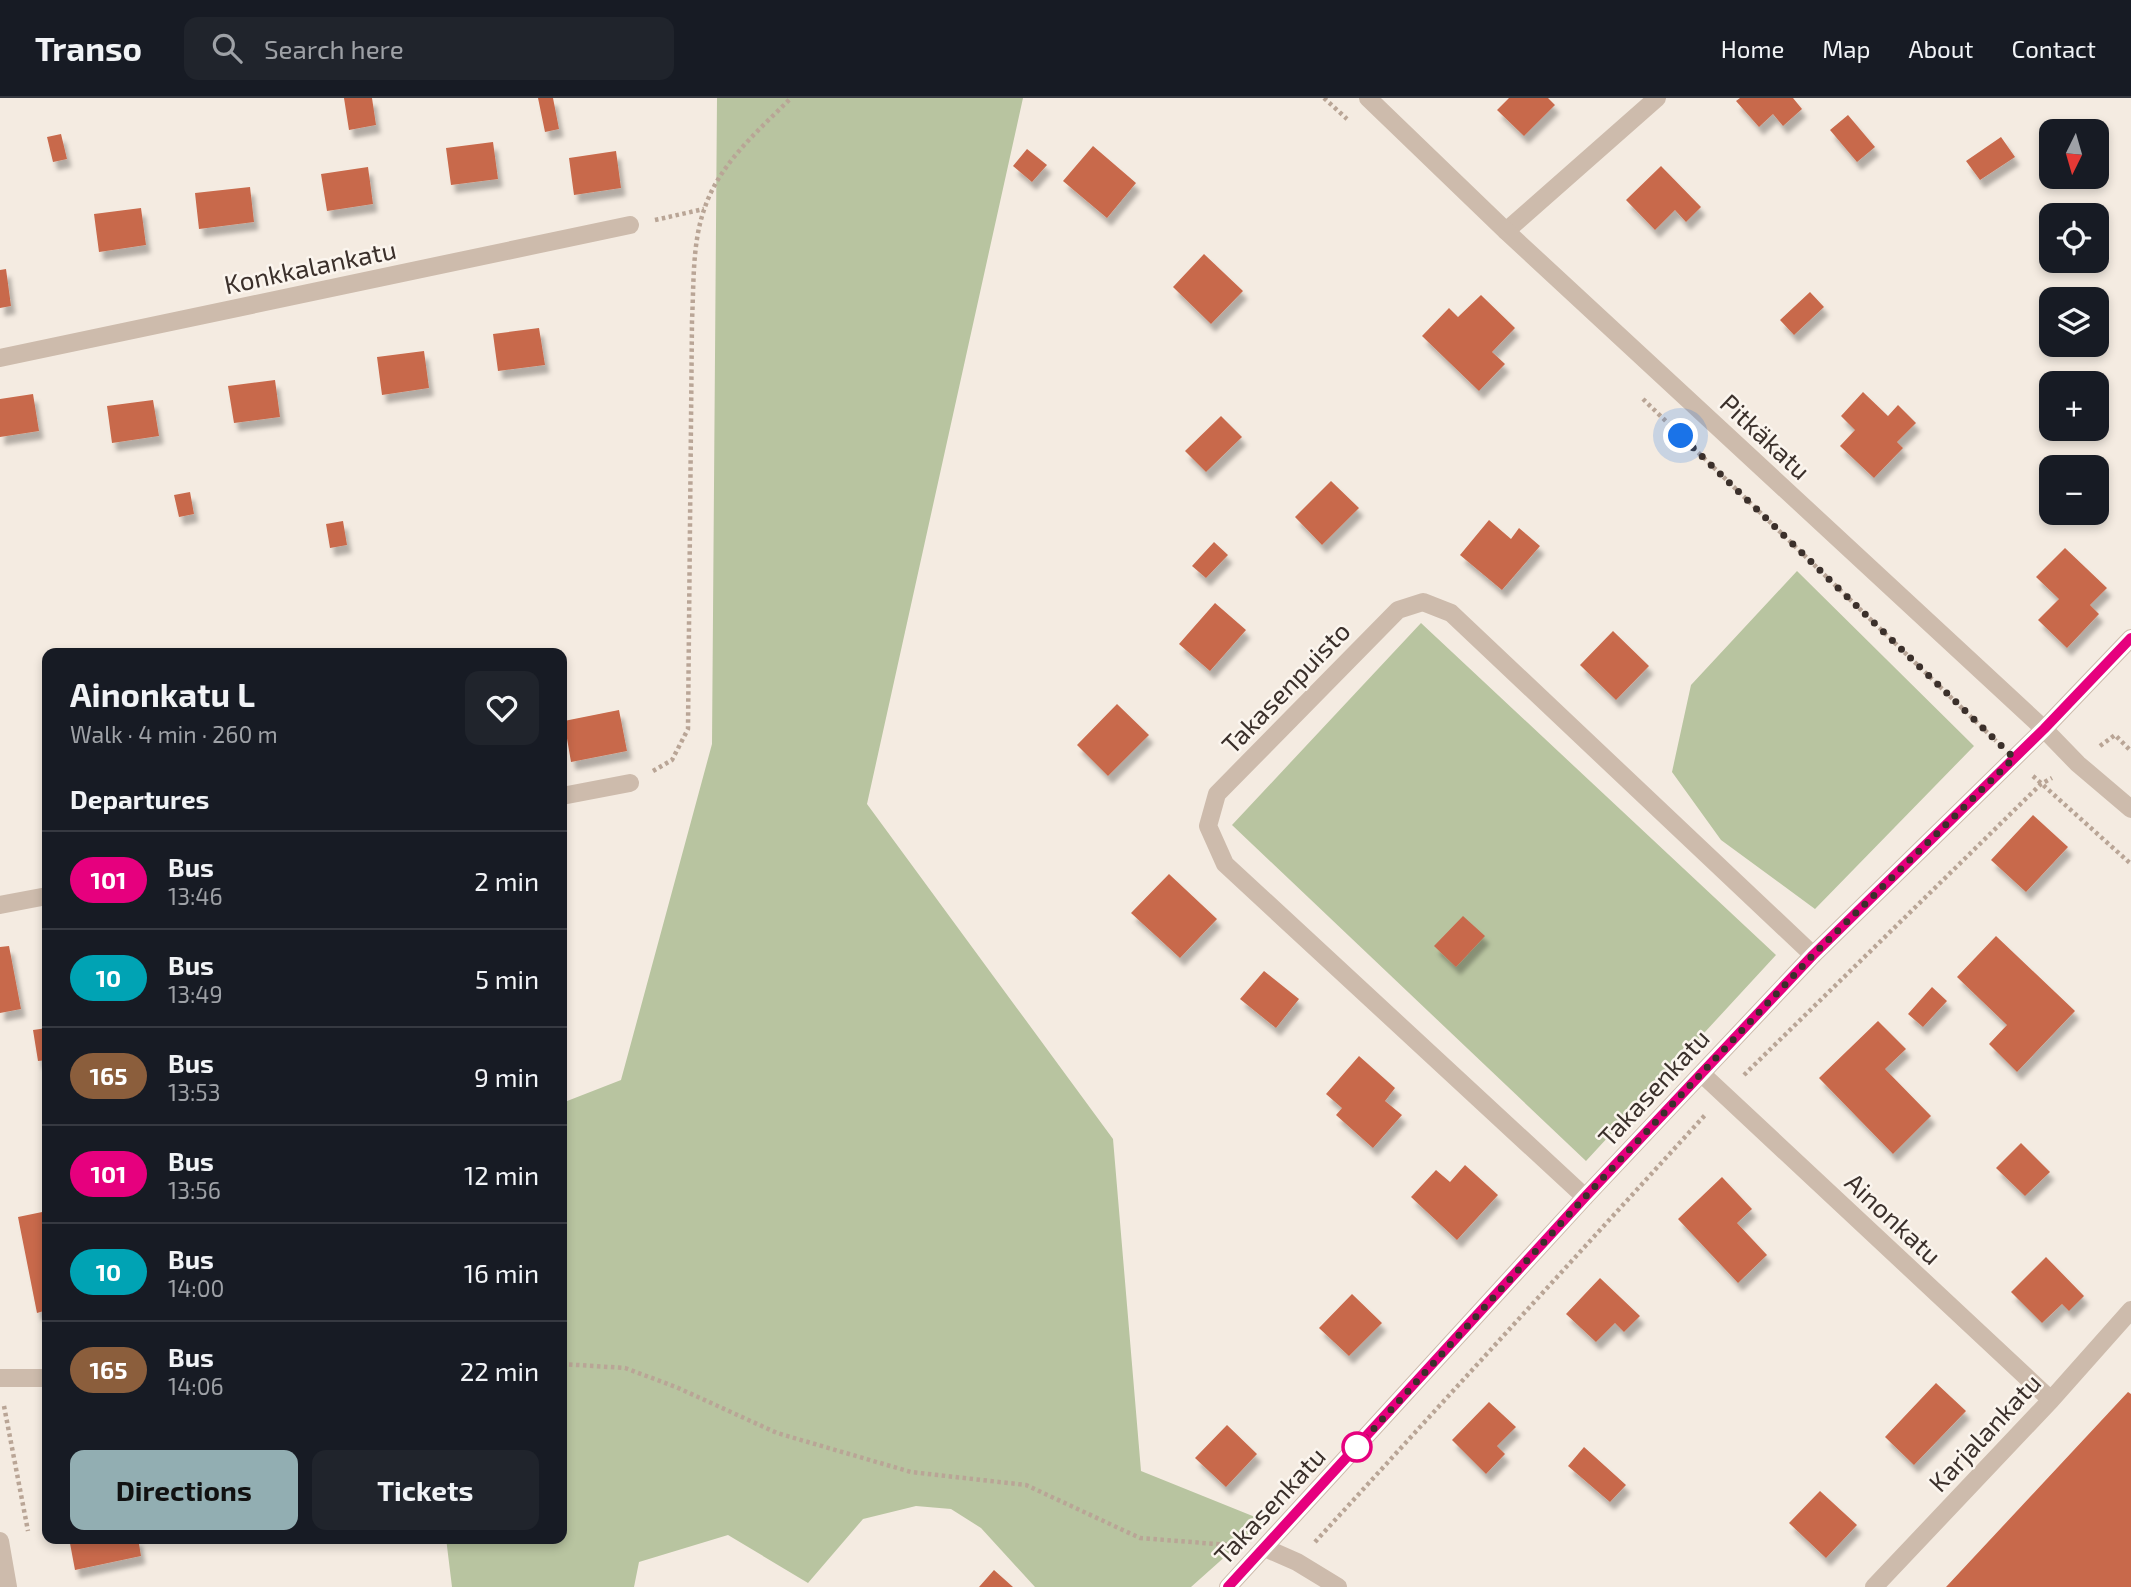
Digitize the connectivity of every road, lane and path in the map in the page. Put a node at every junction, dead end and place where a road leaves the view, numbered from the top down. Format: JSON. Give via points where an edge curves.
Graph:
{"nodes":[{"id":1,"x":791,"y":98,"type":"edge"},
{"id":2,"x":1324,"y":98,"type":"edge"},
{"id":3,"x":1368,"y":98,"type":"edge"},
{"id":4,"x":1657,"y":98,"type":"edge"},
{"id":5,"x":1355,"y":126,"type":"dead end"},
{"id":6,"x":704,"y":209,"type":"junction"},
{"id":7,"x":630,"y":225,"type":"joint"},
{"id":8,"x":1506,"y":231,"type":"junction"},
{"id":9,"x":0,"y":358,"type":"edge"},
{"id":10,"x":1634,"y":391,"type":"dead end"},
{"id":11,"x":2131,"y":638,"type":"edge"},
{"id":12,"x":2044,"y":729,"type":"junction"},
{"id":13,"x":2014,"y":758,"type":"junction"},
{"id":14,"x":630,"y":783,"type":"joint"},
{"id":15,"x":2041,"y":784,"type":"junction"},
{"id":16,"x":567,"y":795,"type":"edge"},
{"id":17,"x":2131,"y":809,"type":"edge"},
{"id":18,"x":2131,"y":864,"type":"edge"},
{"id":19,"x":42,"y":897,"type":"edge"},
{"id":20,"x":0,"y":905,"type":"edge"},
{"id":21,"x":1813,"y":955,"type":"junction"},
{"id":22,"x":1702,"y":1074,"type":"junction"},
{"id":23,"x":1724,"y":1094,"type":"junction"},
{"id":24,"x":1585,"y":1197,"type":"junction"},
{"id":25,"x":2131,"y":1310,"type":"edge"},
{"id":26,"x":567,"y":1364,"type":"edge"},
{"id":27,"x":0,"y":1378,"type":"edge"},
{"id":28,"x":42,"y":1378,"type":"edge"},
{"id":29,"x":3,"y":1397,"type":"dead end"},
{"id":30,"x":2051,"y":1400,"type":"junction"},
{"id":31,"x":28,"y":1533,"type":"dead end"},
{"id":32,"x":0,"y":1541,"type":"edge"},
{"id":33,"x":1265,"y":1548,"type":"junction"},
{"id":34,"x":1297,"y":1562,"type":"junction"},
{"id":35,"x":8,"y":1587,"type":"edge"},
{"id":36,"x":1228,"y":1587,"type":"edge"},
{"id":37,"x":1338,"y":1587,"type":"edge"},
{"id":38,"x":1874,"y":1587,"type":"edge"}],
"edges":[{"from":1,"to":6,"type":"path","via":[[717,180]]},
{"from":2,"to":5,"type":"path"},
{"from":3,"to":8,"type":"street","name":"Pitkäkatu"},
{"from":4,"to":8,"type":"street"},
{"from":6,"to":7,"type":"path"},
{"from":6,"to":14,"type":"path","via":[[692,320],[688,729],[672,760]]},
{"from":7,"to":9,"type":"street","name":"Konkkalankatu"},
{"from":8,"to":12,"type":"street","name":"Pitkäkatu"},
{"from":10,"to":13,"type":"path"},
{"from":11,"to":12,"type":"street","name":"Takasenkatu"},
{"from":12,"to":13,"type":"street","name":"Takasenkatu"},
{"from":12,"to":17,"type":"street","name":"Pitkäkatu"},
{"from":13,"to":15,"type":"path"},
{"from":13,"to":21,"type":"street","name":"Takasenkatu"},
{"from":14,"to":16,"type":"street"},
{"from":15,"to":18,"type":"path"},
{"from":15,"to":23,"type":"path"},
{"from":19,"to":20,"type":"street"},
{"from":21,"to":22,"type":"street","name":"Takasenkatu"},
{"from":21,"to":24,"type":"street","name":"Takasenpuisto","via":[[1451,613],[1423,602],[1398,610],[1217,794],[1208,826],[1225,864]]},
{"from":22,"to":23,"type":"street","name":"Ainonkatu"},
{"from":22,"to":24,"type":"street","name":"Takasenkatu"},
{"from":23,"to":30,"type":"street","name":"Ainonkatu"},
{"from":23,"to":34,"type":"path"},
{"from":24,"to":33,"type":"street","name":"Takasenkatu"},
{"from":25,"to":30,"type":"street","name":"Karjalankatu"},
{"from":26,"to":33,"type":"path","via":[[625,1368],[777,1433],[911,1472],[1026,1485],[1140,1538]]},
{"from":27,"to":28,"type":"street"},
{"from":29,"to":31,"type":"path"},
{"from":30,"to":38,"type":"street","name":"Karjalankatu"},
{"from":32,"to":35,"type":"street"},
{"from":33,"to":34,"type":"street"},
{"from":33,"to":36,"type":"street","name":"Takasenkatu"},
{"from":34,"to":37,"type":"street"}]}
